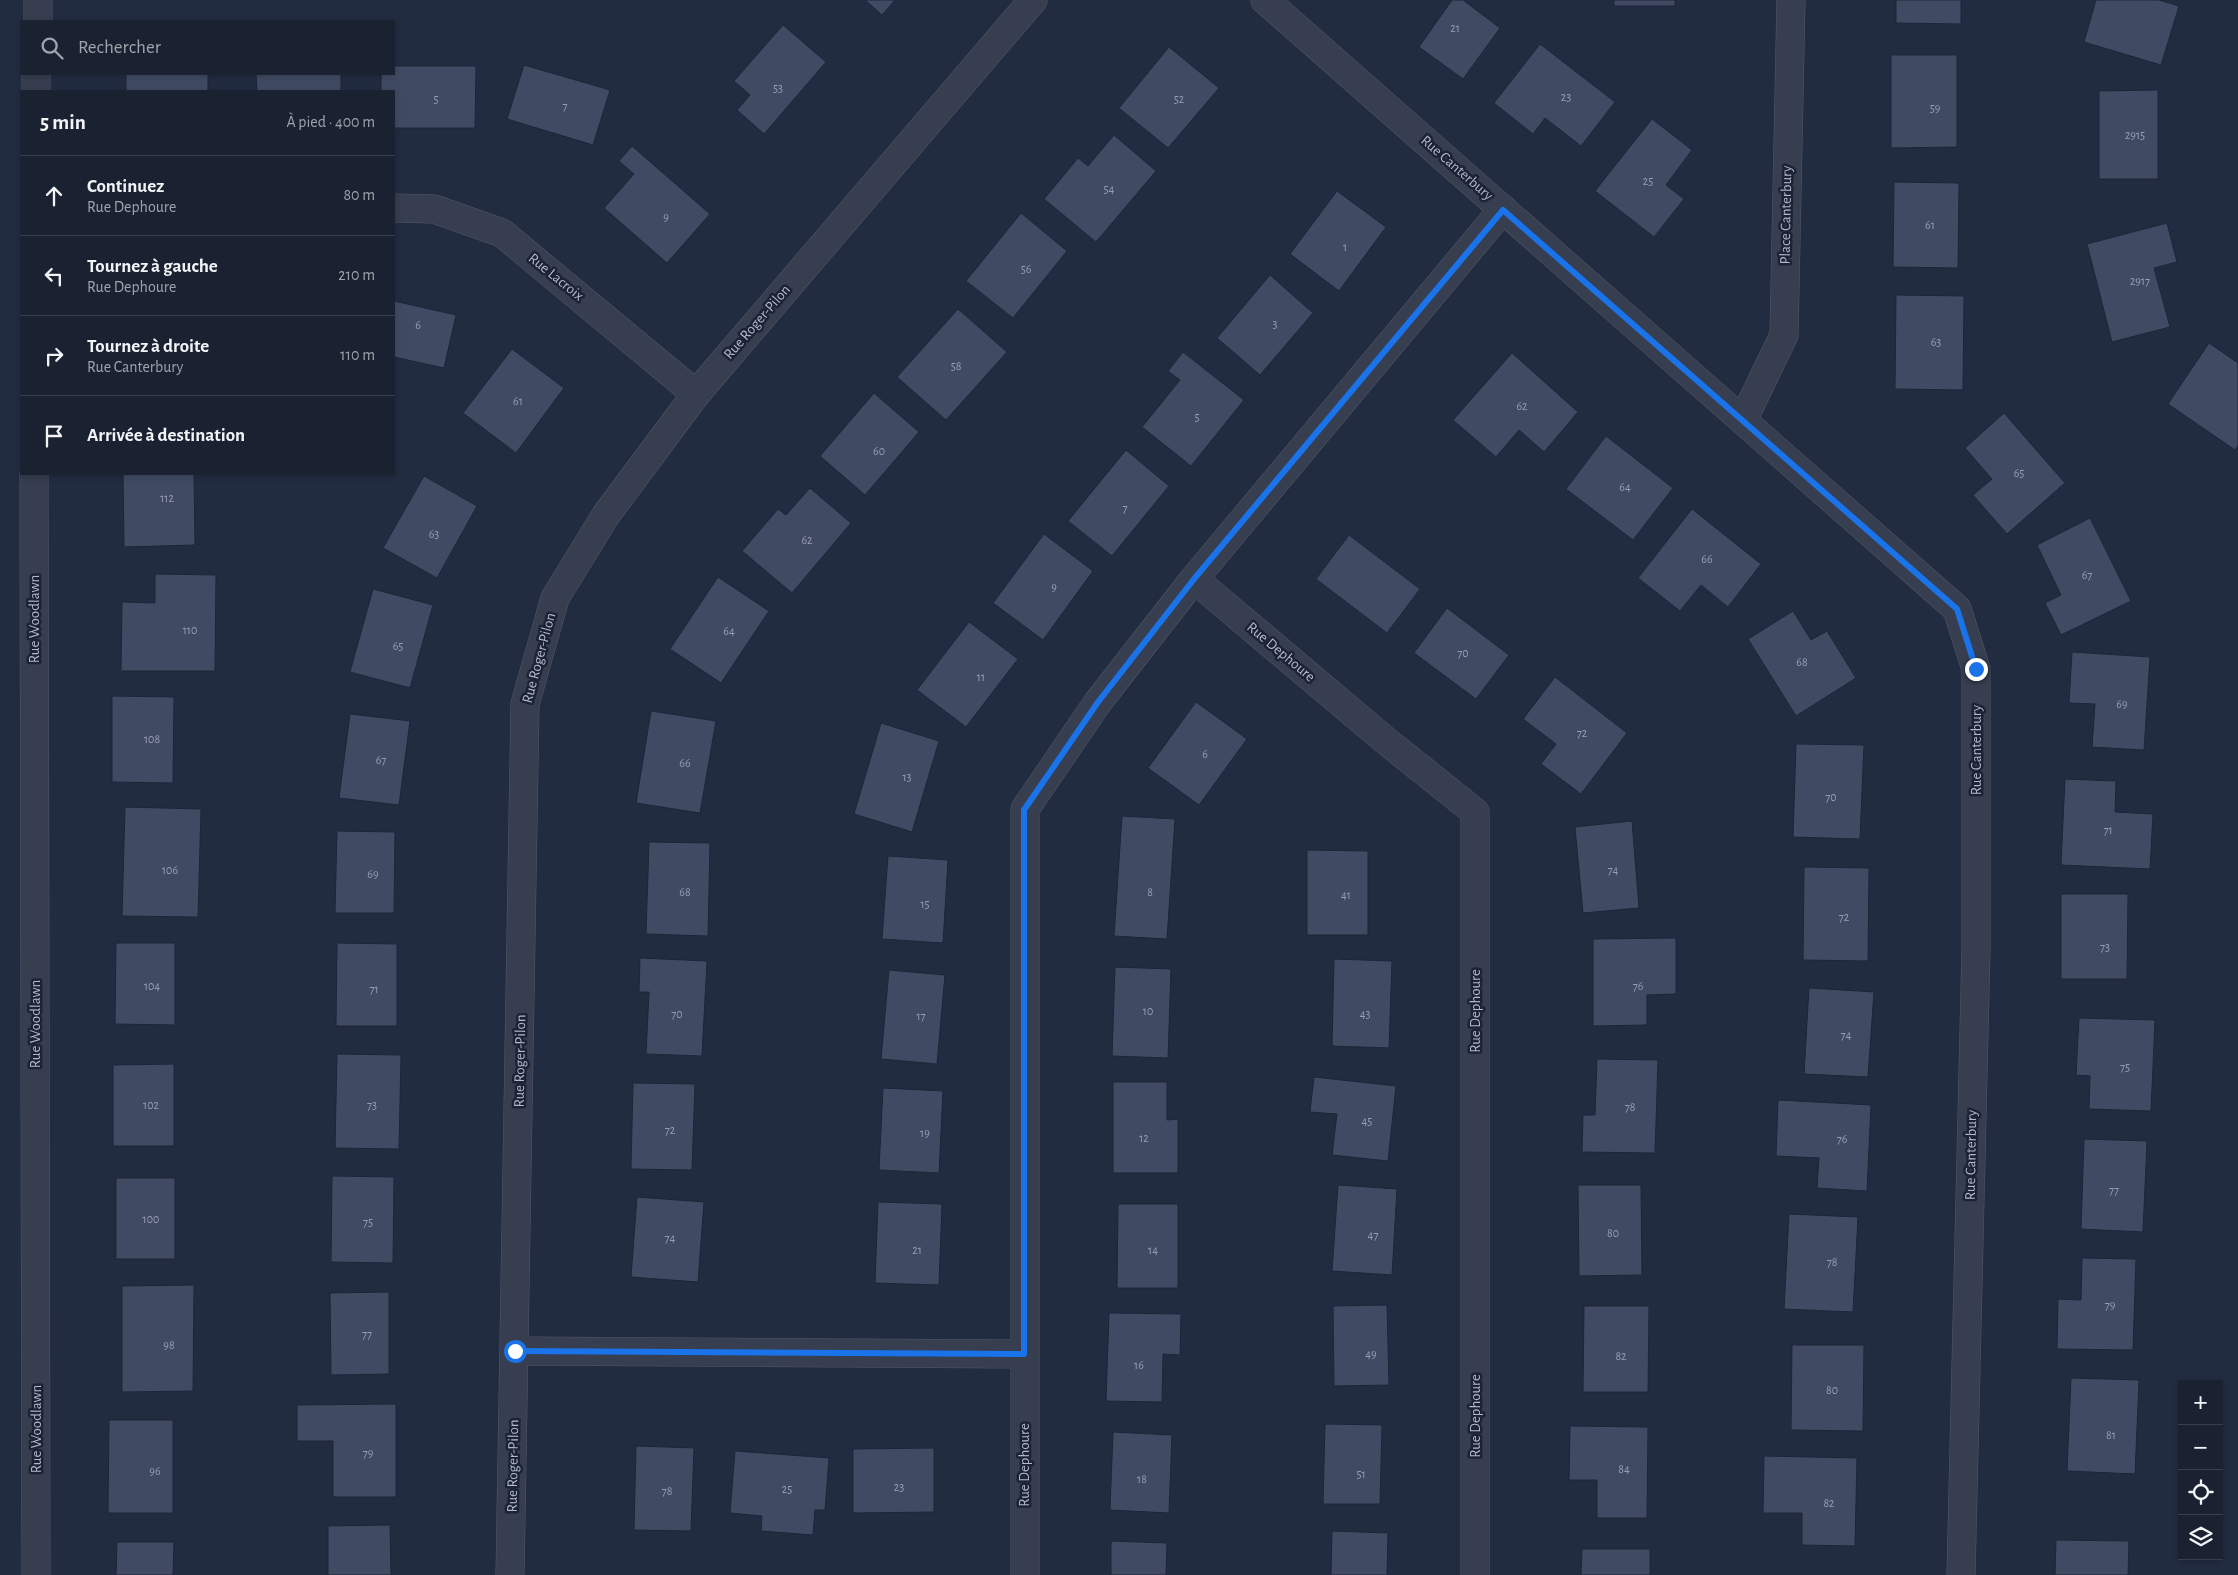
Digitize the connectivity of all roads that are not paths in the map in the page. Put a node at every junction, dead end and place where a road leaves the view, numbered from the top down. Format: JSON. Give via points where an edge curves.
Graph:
{"nodes":[{"id":1,"x":38,"y":0,"type":"edge"},
{"id":2,"x":1034,"y":0,"type":"edge"},
{"id":3,"x":1265,"y":0,"type":"edge"},
{"id":4,"x":1791,"y":0,"type":"edge"},
{"id":5,"x":38,"y":20,"type":"edge"},
{"id":6,"x":36,"y":75,"type":"edge"},
{"id":7,"x":36,"y":90,"type":"edge"},
{"id":8,"x":395,"y":208,"type":"edge"},
{"id":9,"x":1503,"y":210,"type":"junction"},
{"id":10,"x":696,"y":394,"type":"junction"},
{"id":11,"x":1743,"y":420,"type":"junction"},
{"id":12,"x":34,"y":475,"type":"edge"},
{"id":13,"x":1194,"y":579,"type":"junction"},
{"id":14,"x":515,"y":1351,"type":"junction"},
{"id":15,"x":1024,"y":1354,"type":"junction"},
{"id":16,"x":36,"y":1575,"type":"edge"},
{"id":17,"x":510,"y":1575,"type":"edge"},
{"id":18,"x":1025,"y":1575,"type":"edge"},
{"id":19,"x":1475,"y":1575,"type":"edge"},
{"id":20,"x":1960,"y":1575,"type":"edge"}],
"edges":[{"from":1,"to":5,"type":"street"},
{"from":2,"to":10,"type":"street","name":"Rue Roger-Pilon"},
{"from":3,"to":9,"type":"street","name":"Rue Canterbury"},
{"from":4,"to":11,"type":"street","name":"Place Canterbury","via":[[1784,335]]},
{"from":6,"to":7,"type":"street"},
{"from":8,"to":10,"type":"street","name":"Rue Lacroix","via":[[434,208],[502,233]]},
{"from":9,"to":11,"type":"street","name":"Rue Canterbury"},
{"from":9,"to":13,"type":"street","name":"Rue Dephoure"},
{"from":10,"to":14,"type":"street","name":"Rue Roger-Pilon","via":[[606,515],[556,598],[526,704]]},
{"from":11,"to":20,"type":"street","name":"Rue Canterbury","via":[[1957,609],[1976,669],[1976,948]]},
{"from":12,"to":16,"type":"street","name":"Rue Woodlawn"},
{"from":13,"to":15,"type":"street","name":"Rue Dephoure","via":[[1098,702],[1024,810]]},
{"from":13,"to":19,"type":"street","name":"Rue Dephoure","via":[[1384,740],[1475,812]]},
{"from":14,"to":15,"type":"street"},
{"from":14,"to":17,"type":"street","name":"Rue Roger-Pilon"},
{"from":15,"to":18,"type":"street","name":"Rue Dephoure"}]}
